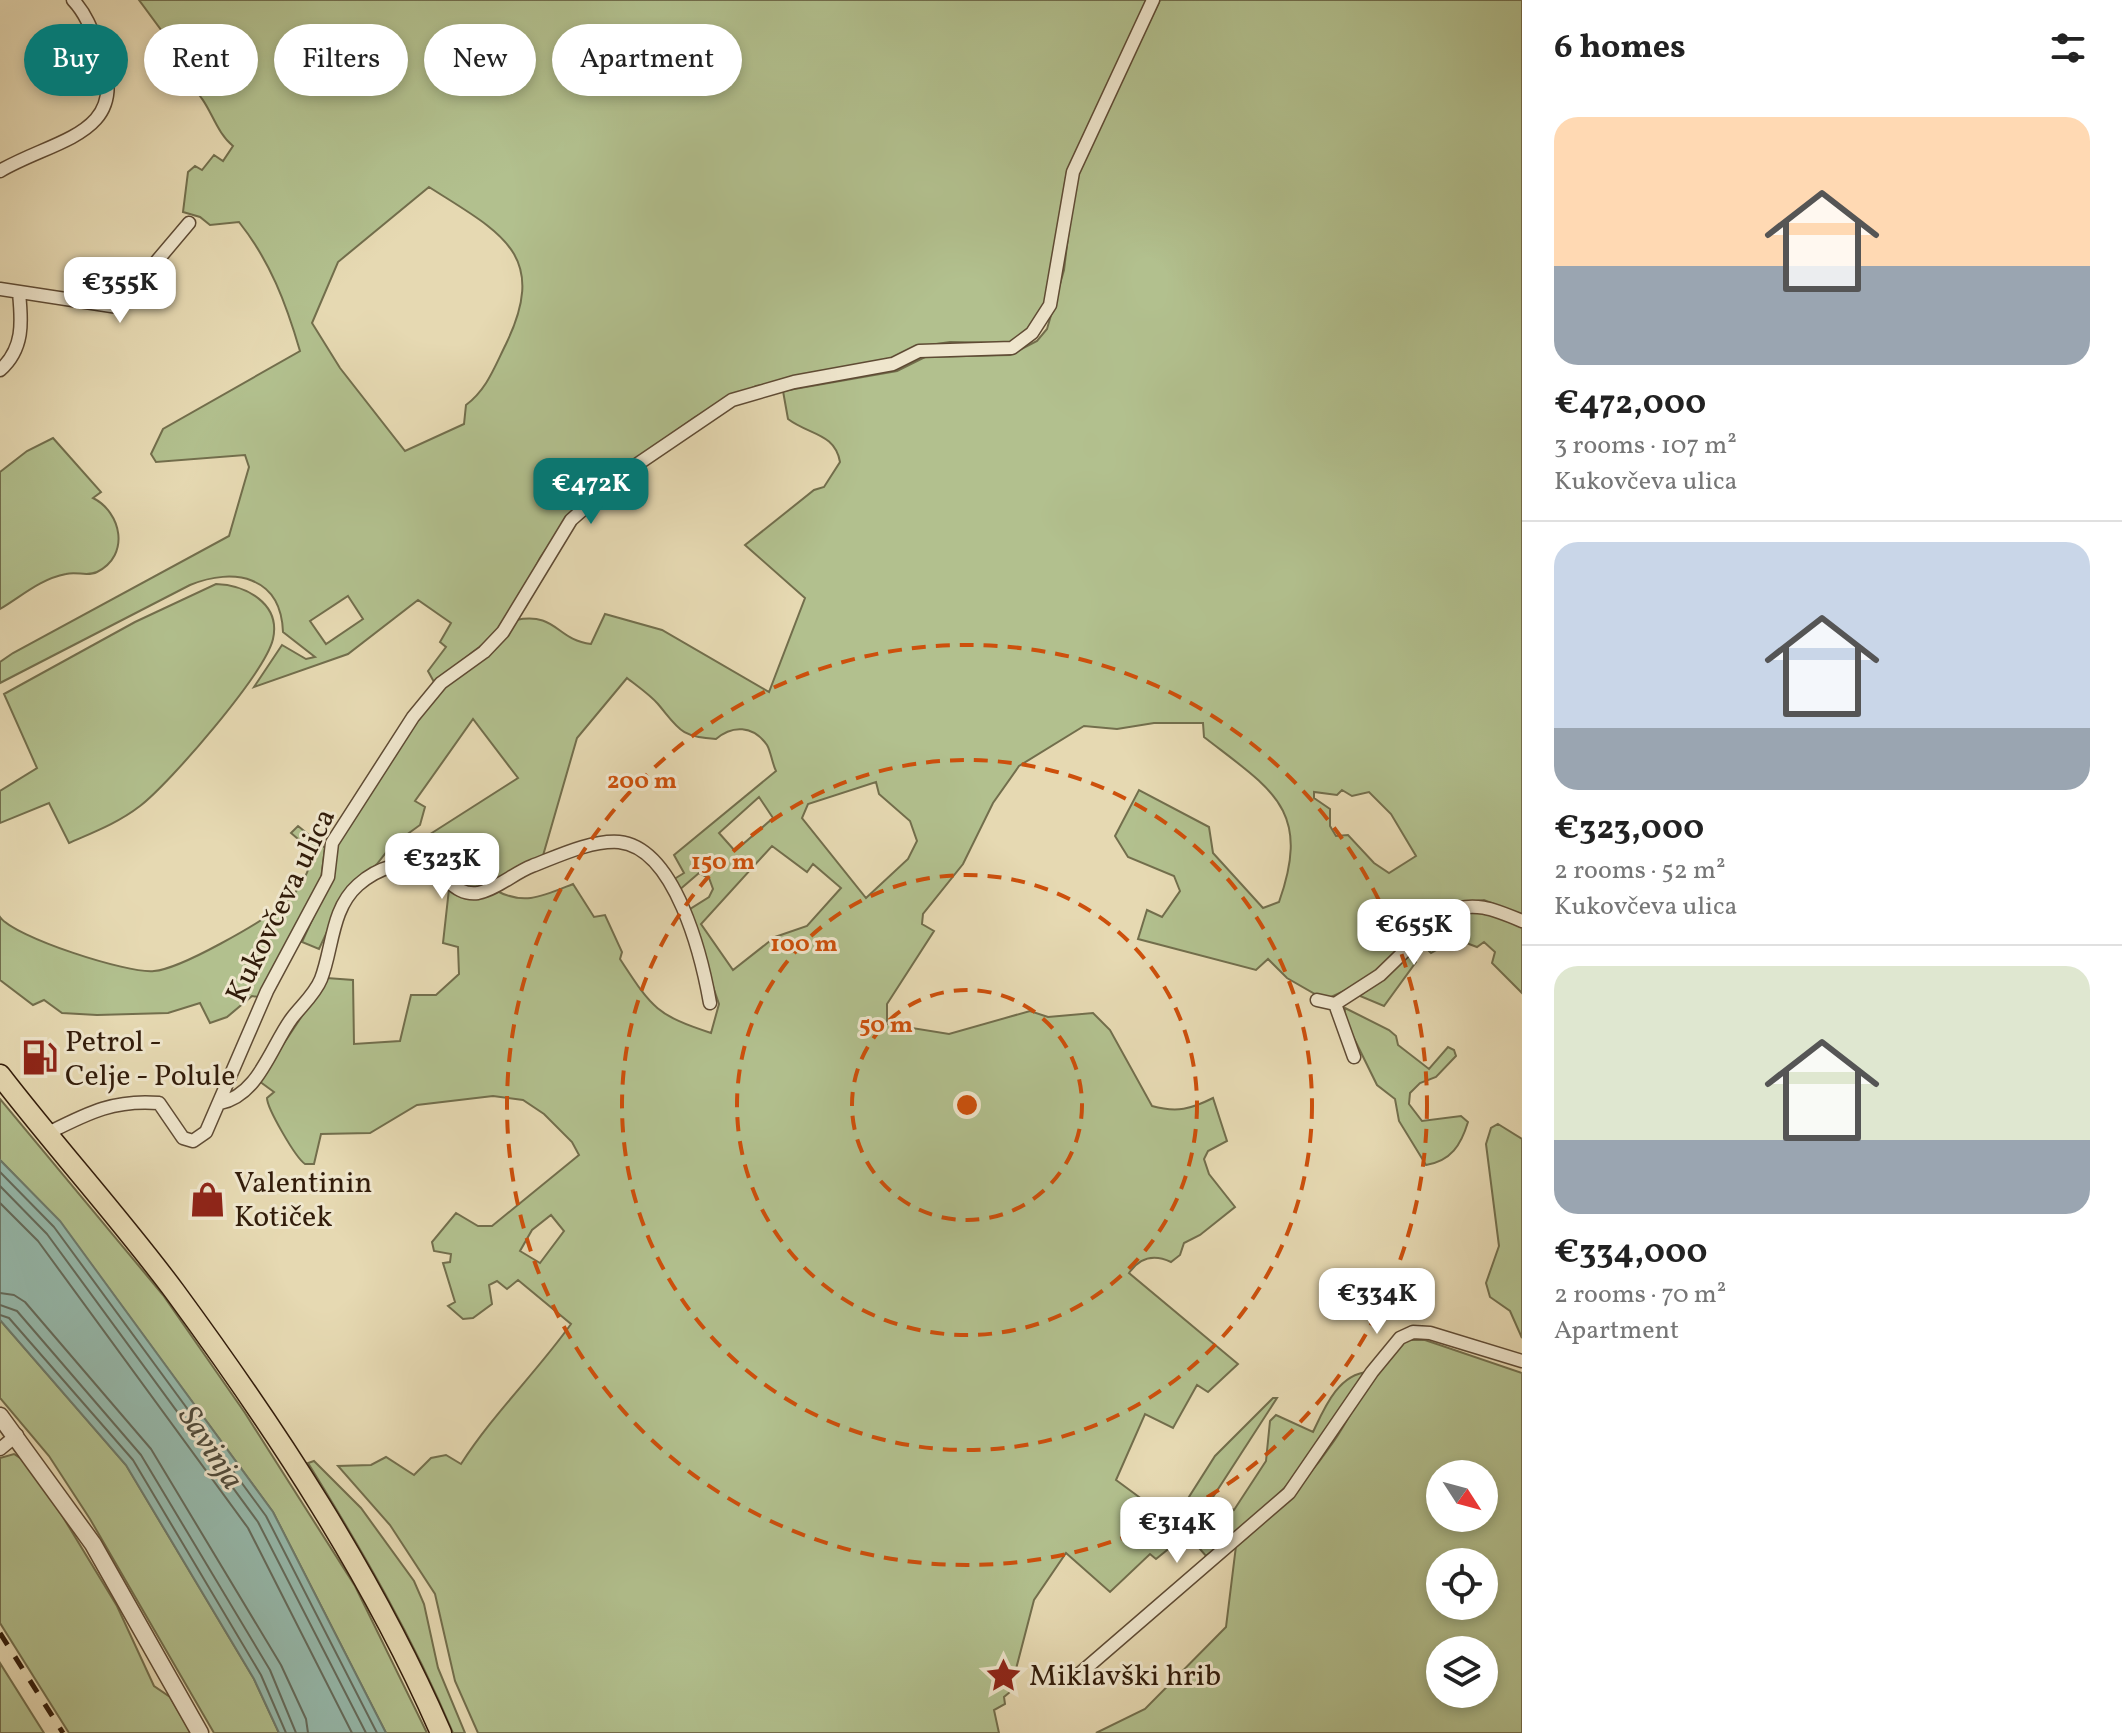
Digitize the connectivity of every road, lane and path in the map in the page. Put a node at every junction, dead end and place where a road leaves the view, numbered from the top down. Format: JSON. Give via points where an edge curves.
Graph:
{"nodes":[{"id":1,"x":73,"y":0,"type":"edge"},
{"id":2,"x":1153,"y":0,"type":"edge"},
{"id":3,"x":0,"y":171,"type":"edge"},
{"id":4,"x":189,"y":223,"type":"dead end"},
{"id":5,"x":0,"y":289,"type":"edge"},
{"id":6,"x":19,"y":293,"type":"junction"},
{"id":7,"x":0,"y":370,"type":"edge"},
{"id":8,"x":1522,"y":921,"type":"edge"},
{"id":9,"x":1317,"y":1000,"type":"dead end"},
{"id":10,"x":710,"y":1003,"type":"dead end"},
{"id":11,"x":1335,"y":1004,"type":"junction"},
{"id":12,"x":1354,"y":1057,"type":"dead end"},
{"id":13,"x":0,"y":1075,"type":"edge"},
{"id":14,"x":220,"y":1103,"type":"junction"},
{"id":15,"x":46,"y":1134,"type":"junction"},
{"id":16,"x":1522,"y":1361,"type":"edge"},
{"id":17,"x":0,"y":1416,"type":"edge"},
{"id":18,"x":17,"y":1435,"type":"junction"},
{"id":19,"x":0,"y":1449,"type":"edge"},
{"id":20,"x":1077,"y":1676,"type":"dead end"},
{"id":21,"x":200,"y":1733,"type":"edge"},
{"id":22,"x":441,"y":1733,"type":"edge"}],
"edges":[{"from":1,"to":3,"type":"street","via":[[85,12],[108,74],[109,101],[99,120]]},
{"from":2,"to":14,"type":"street","name":"Kukovčeva ulica","via":[[1073,172],[1050,305],[1032,333],[1012,348],[919,351],[893,364],[794,382],[732,400],[623,474],[571,520],[503,632],[441,683],[413,717],[332,843],[328,877],[267,991]]},
{"from":4,"to":6,"type":"street","via":[[118,307]]},
{"from":5,"to":6,"type":"street"},
{"from":6,"to":7,"type":"street","via":[[19,344]]},
{"from":8,"to":11,"type":"street","via":[[1474,905],[1444,913],[1380,975]]},
{"from":9,"to":11,"type":"street"},
{"from":10,"to":14,"type":"street","name":"Kukovčeva ulica","via":[[693,931],[674,892],[658,868],[621,842],[596,843],[480,892],[456,888],[431,868],[380,869],[356,886],[330,937],[320,980],[270,1059],[232,1100]]},
{"from":11,"to":12,"type":"street"},
{"from":13,"to":15,"type":"main road"},
{"from":14,"to":15,"type":"street","name":"Kukovčeva ulica","via":[[206,1132],[193,1141],[183,1138],[159,1103],[105,1105]]},
{"from":15,"to":22,"type":"main road","via":[[173,1290],[296,1465],[387,1619]]},
{"from":16,"to":20,"type":"street","via":[[1430,1333],[1400,1338],[1289,1493]]},
{"from":17,"to":18,"type":"street"},
{"from":18,"to":19,"type":"street"},
{"from":18,"to":21,"type":"street","via":[[93,1544]]}]}
